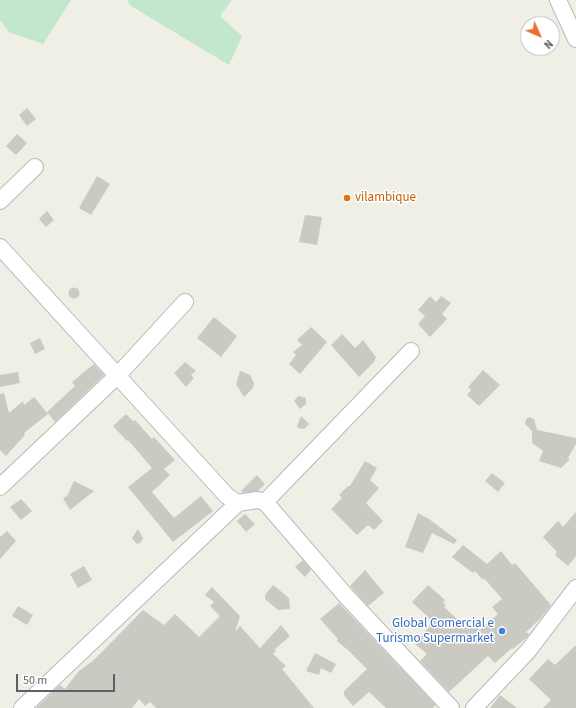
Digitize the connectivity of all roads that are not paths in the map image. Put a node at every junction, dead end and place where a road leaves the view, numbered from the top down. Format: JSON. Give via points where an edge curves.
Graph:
{"nodes":[{"id":1,"x":558,"y":0,"type":"edge"},
{"id":2,"x":576,"y":39,"type":"edge"},
{"id":3,"x":35,"y":167,"type":"dead end"},
{"id":4,"x":0,"y":201,"type":"edge"},
{"id":5,"x":0,"y":247,"type":"edge"},
{"id":6,"x":186,"y":302,"type":"dead end"},
{"id":7,"x":411,"y":352,"type":"dead end"},
{"id":8,"x":118,"y":374,"type":"junction"},
{"id":9,"x":0,"y":487,"type":"edge"},
{"id":10,"x":265,"y":502,"type":"junction"},
{"id":11,"x":238,"y":503,"type":"junction"},
{"id":12,"x":576,"y":588,"type":"edge"},
{"id":13,"x":22,"y":708,"type":"edge"},
{"id":14,"x":452,"y":708,"type":"edge"},
{"id":15,"x":474,"y":708,"type":"edge"}],
"edges":[{"from":1,"to":2,"type":"street"},
{"from":3,"to":4,"type":"street"},
{"from":5,"to":8,"type":"street"},
{"from":6,"to":8,"type":"street"},
{"from":7,"to":10,"type":"street"},
{"from":8,"to":9,"type":"street"},
{"from":8,"to":11,"type":"street","via":[[227,496]]},
{"from":10,"to":11,"type":"street","via":[[257,500]]},
{"from":10,"to":14,"type":"street","via":[[351,601]]},
{"from":11,"to":13,"type":"street"},
{"from":12,"to":15,"type":"street","via":[[528,651]]}]}
